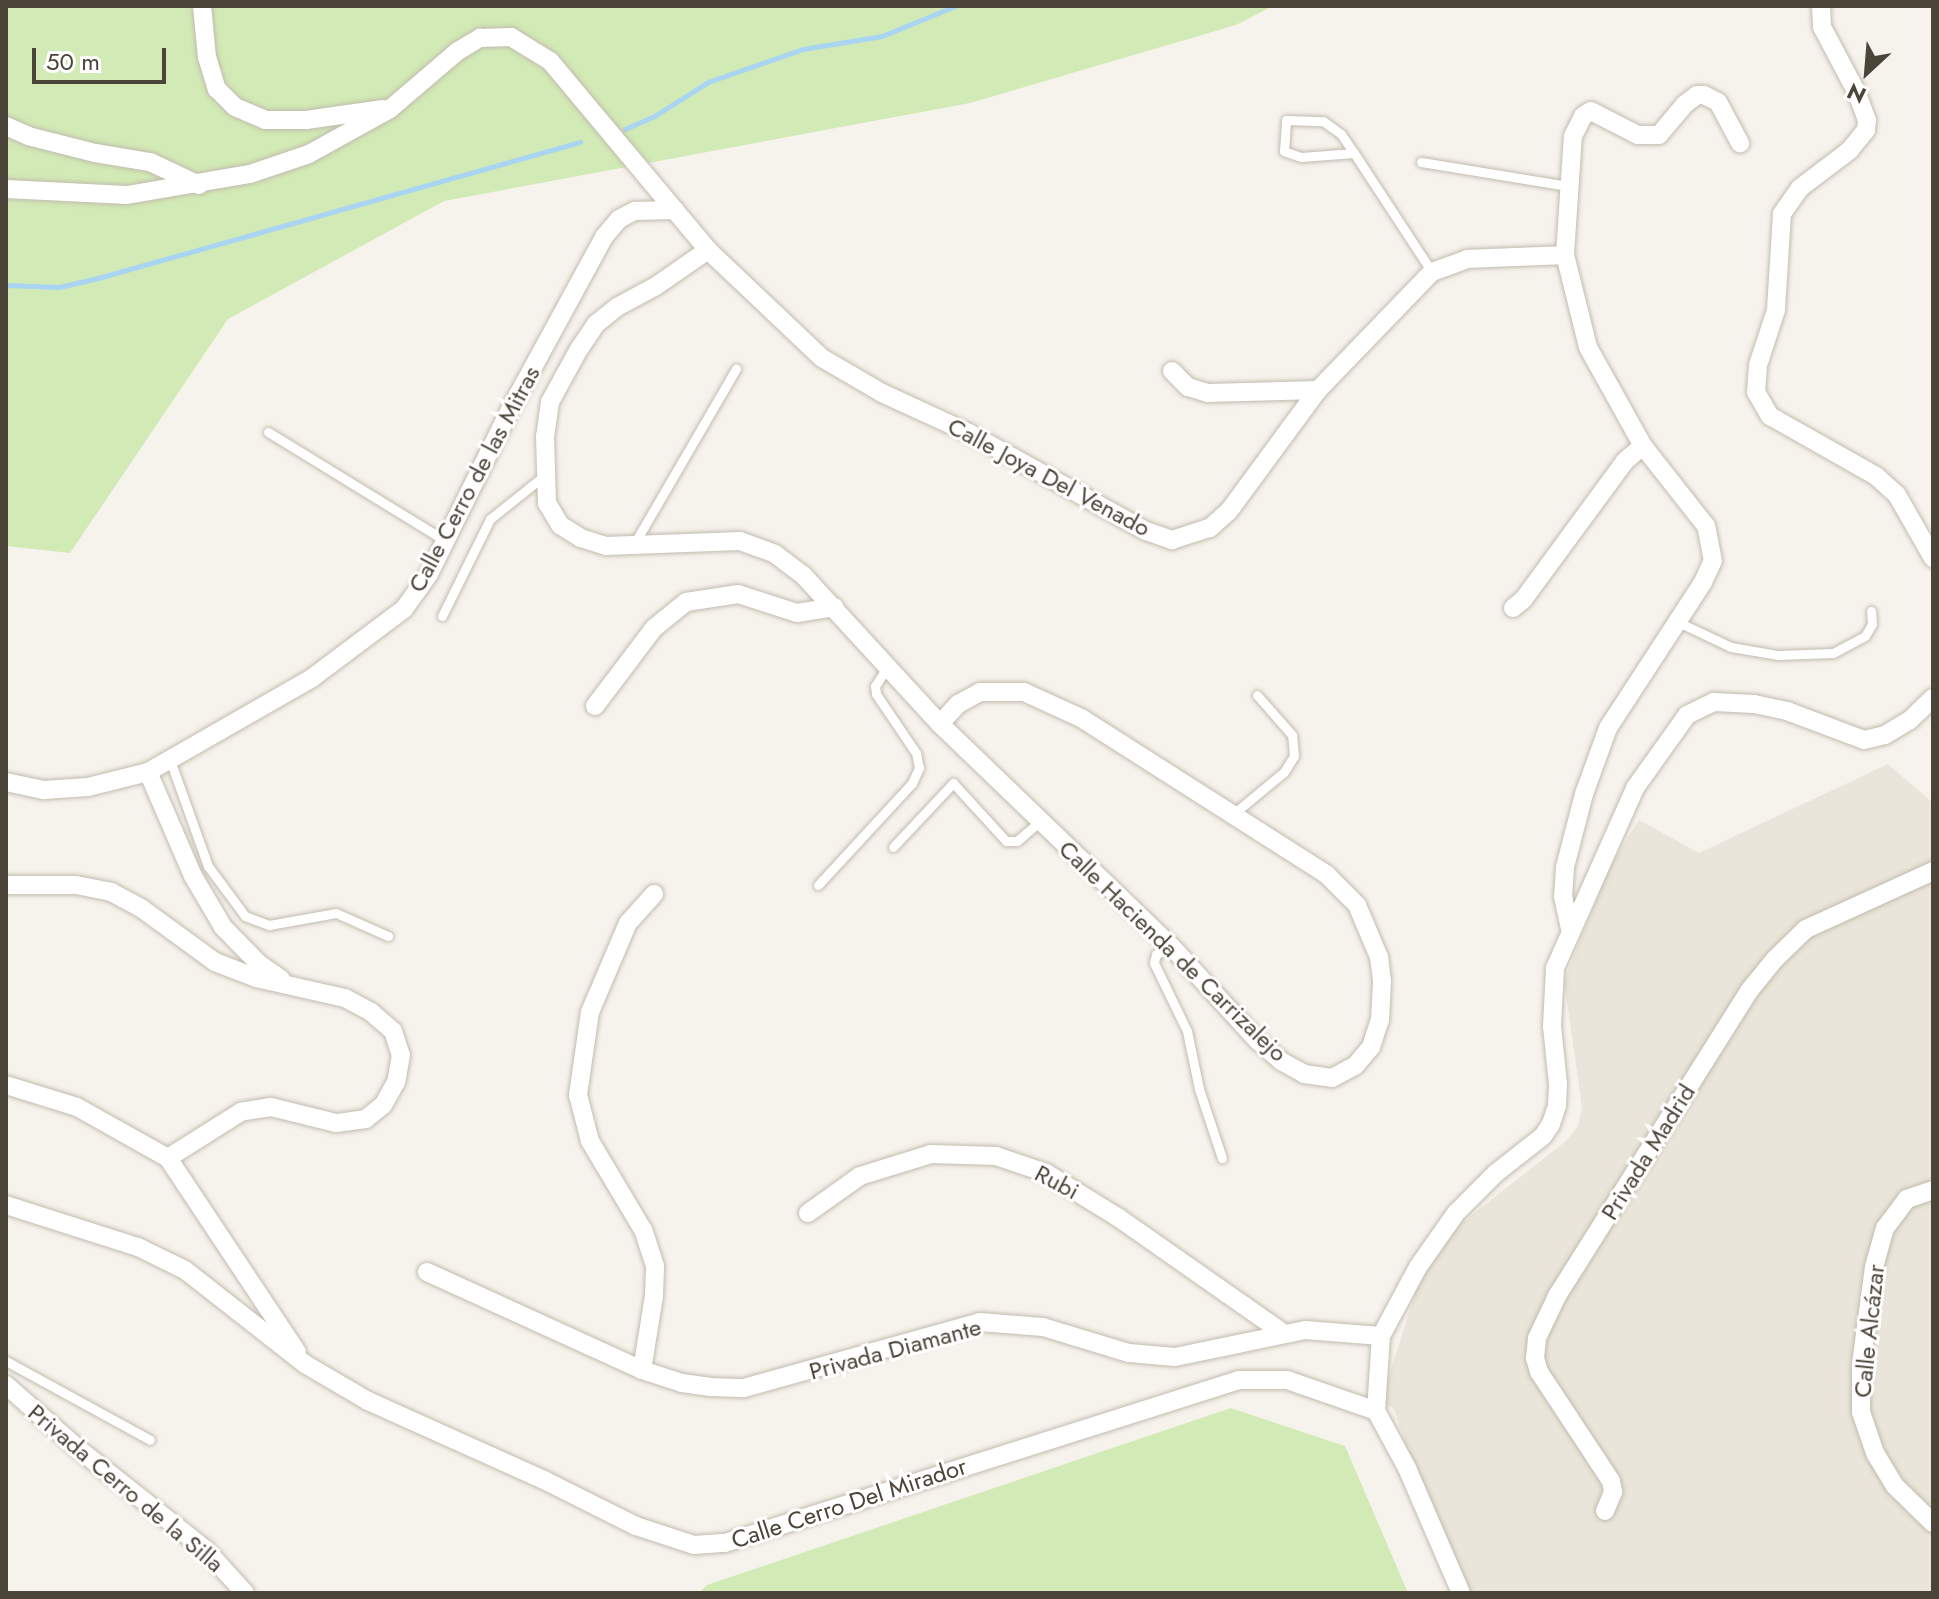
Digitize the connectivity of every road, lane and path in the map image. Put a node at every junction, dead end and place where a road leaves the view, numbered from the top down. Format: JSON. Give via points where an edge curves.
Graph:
{"nodes":[{"id":1,"x":202,"y":6,"type":"edge"},
{"id":2,"x":1821,"y":6,"type":"edge"},
{"id":3,"x":390,"y":109,"type":"junction"},
{"id":4,"x":6,"y":126,"type":"edge"},
{"id":5,"x":1740,"y":143,"type":"dead end"},
{"id":6,"x":1354,"y":153,"type":"junction"},
{"id":7,"x":1421,"y":162,"type":"dead end"},
{"id":8,"x":199,"y":185,"type":"junction"},
{"id":9,"x":1568,"y":186,"type":"junction"},
{"id":10,"x":6,"y":189,"type":"edge"},
{"id":11,"x":675,"y":210,"type":"junction"},
{"id":12,"x":708,"y":250,"type":"junction"},
{"id":13,"x":1565,"y":255,"type":"junction"},
{"id":14,"x":1432,"y":272,"type":"junction"},
{"id":15,"x":736,"y":369,"type":"dead end"},
{"id":16,"x":1172,"y":371,"type":"dead end"},
{"id":17,"x":1318,"y":390,"type":"junction"},
{"id":18,"x":268,"y":432,"type":"dead end"},
{"id":19,"x":1643,"y":446,"type":"junction"},
{"id":20,"x":545,"y":475,"type":"junction"},
{"id":21,"x":446,"y":541,"type":"junction"},
{"id":22,"x":633,"y":547,"type":"junction"},
{"id":23,"x":1933,"y":558,"type":"edge"},
{"id":24,"x":835,"y":607,"type":"junction"},
{"id":25,"x":1513,"y":608,"type":"dead end"},
{"id":26,"x":1871,"y":611,"type":"dead end"},
{"id":27,"x":442,"y":616,"type":"dead end"},
{"id":28,"x":1676,"y":621,"type":"junction"},
{"id":29,"x":888,"y":666,"type":"junction"},
{"id":30,"x":1257,"y":695,"type":"dead end"},
{"id":31,"x":1933,"y":698,"type":"edge"},
{"id":32,"x":595,"y":706,"type":"dead end"},
{"id":33,"x":940,"y":724,"type":"junction"},
{"id":34,"x":170,"y":760,"type":"junction"},
{"id":35,"x":148,"y":772,"type":"junction"},
{"id":36,"x":6,"y":782,"type":"edge"},
{"id":37,"x":1232,"y":815,"type":"junction"},
{"id":38,"x":1040,"y":821,"type":"junction"},
{"id":39,"x":893,"y":847,"type":"dead end"},
{"id":40,"x":1933,"y":871,"type":"edge"},
{"id":41,"x":6,"y":885,"type":"edge"},
{"id":42,"x":818,"y":885,"type":"dead end"},
{"id":43,"x":654,"y":894,"type":"dead end"},
{"id":44,"x":1570,"y":929,"type":"junction"},
{"id":45,"x":388,"y":936,"type":"dead end"},
{"id":46,"x":1172,"y":947,"type":"junction"},
{"id":47,"x":290,"y":986,"type":"junction"},
{"id":48,"x":6,"y":1085,"type":"edge"},
{"id":49,"x":168,"y":1158,"type":"junction"},
{"id":50,"x":1222,"y":1158,"type":"dead end"},
{"id":51,"x":1933,"y":1190,"type":"edge"},
{"id":52,"x":6,"y":1205,"type":"edge"},
{"id":53,"x":808,"y":1213,"type":"dead end"},
{"id":54,"x":427,"y":1272,"type":"dead end"},
{"id":55,"x":1282,"y":1332,"type":"junction"},
{"id":56,"x":1381,"y":1336,"type":"junction"},
{"id":57,"x":6,"y":1361,"type":"edge"},
{"id":58,"x":305,"y":1364,"type":"junction"},
{"id":59,"x":642,"y":1370,"type":"junction"},
{"id":60,"x":6,"y":1385,"type":"edge"},
{"id":61,"x":1376,"y":1411,"type":"junction"},
{"id":62,"x":150,"y":1440,"type":"dead end"},
{"id":63,"x":1605,"y":1511,"type":"dead end"},
{"id":64,"x":1933,"y":1523,"type":"edge"},
{"id":65,"x":245,"y":1593,"type":"edge"},
{"id":66,"x":1461,"y":1593,"type":"edge"}],
"edges":[{"from":1,"to":3,"type":"street","via":[[207,57],[217,89],[235,107],[265,120]]},
{"from":2,"to":23,"type":"street","via":[[1822,27],[1857,93],[1866,130],[1850,150],[1800,188],[1782,214],[1776,310],[1758,365],[1756,392],[1770,416],[1887,485]]},
{"from":3,"to":8,"type":"street","via":[[309,154]]},
{"from":3,"to":11,"type":"street","name":"Calle Joya Del Venado","via":[[458,51],[480,38],[511,37],[550,61]]},
{"from":4,"to":8,"type":"street","via":[[54,143],[150,162]]},
{"from":5,"to":9,"type":"street","via":[[1718,102],[1704,95],[1685,104],[1659,135],[1638,135],[1591,111],[1573,136]]},
{"from":6,"to":6,"type":"lane","via":[[1323,121],[1286,120],[1284,151],[1301,157]]},
{"from":6,"to":14,"type":"lane"},
{"from":7,"to":9,"type":"lane"},
{"from":8,"to":10,"type":"street","via":[[127,195]]},
{"from":9,"to":13,"type":"street"},
{"from":11,"to":12,"type":"street","name":"Calle Joya Del Venado"},
{"from":11,"to":21,"type":"street","name":"Calle Cerro de las Mitras","via":[[635,211],[619,219],[604,237]]},
{"from":12,"to":17,"type":"street","name":"Calle Joya Del Venado","via":[[822,358],[1146,531],[1172,540],[1210,528],[1229,511]]},
{"from":12,"to":20,"type":"street","name":"Calle Hacienda de Carrizalejo","via":[[596,324],[550,402]]},
{"from":13,"to":14,"type":"street","name":"Calle Joya Del Venado","via":[[1467,259]]},
{"from":13,"to":19,"type":"street","via":[[1588,347]]},
{"from":14,"to":17,"type":"street","name":"Calle Joya Del Venado"},
{"from":15,"to":22,"type":"lane"},
{"from":16,"to":17,"type":"street","via":[[1188,387],[1208,393]]},
{"from":18,"to":21,"type":"lane"},
{"from":19,"to":25,"type":"street","via":[[1625,461]]},
{"from":19,"to":28,"type":"street","via":[[1706,526],[1711,541],[1713,561]]},
{"from":20,"to":22,"type":"street","name":"Calle Hacienda de Carrizalejo","via":[[547,503],[560,525],[606,546]]},
{"from":20,"to":27,"type":"lane","via":[[490,519]]},
{"from":21,"to":34,"type":"street","name":"Calle Cerro de las Mitras","via":[[404,609],[312,678]]},
{"from":22,"to":24,"type":"street","name":"Calle Hacienda de Carrizalejo","via":[[740,541],[775,554]]},
{"from":24,"to":29,"type":"street","name":"Calle Hacienda de Carrizalejo"},
{"from":24,"to":32,"type":"street","via":[[797,613],[738,594],[686,602],[654,628]]},
{"from":26,"to":28,"type":"lane","via":[[1872,624],[1865,636],[1833,653],[1778,655],[1731,647]]},
{"from":28,"to":44,"type":"street","via":[[1608,728],[1584,794],[1565,867],[1563,897]]},
{"from":29,"to":33,"type":"street","name":"Calle Hacienda de Carrizalejo"},
{"from":29,"to":42,"type":"lane","via":[[875,686],[876,694],[916,753],[919,768],[912,783]]},
{"from":30,"to":37,"type":"lane","via":[[1292,735],[1294,756],[1284,772]]},
{"from":31,"to":44,"type":"street","via":[[1910,720],[1864,740],[1754,704],[1714,702],[1687,715],[1635,788]]},
{"from":33,"to":37,"type":"street","name":"Calle Hacienda de Carrizalejo","via":[[958,704],[980,692],[1024,692],[1081,718]]},
{"from":33,"to":38,"type":"street","name":"Calle Hacienda de Carrizalejo"},
{"from":34,"to":35,"type":"street","name":"Calle Cerro de las Mitras"},
{"from":34,"to":45,"type":"lane","via":[[208,866],[245,916],[269,925],[336,913]]},
{"from":35,"to":36,"type":"street","name":"Calle Cerro de las Mitras","via":[[73,788],[44,790]]},
{"from":35,"to":47,"type":"street","via":[[193,876],[223,927]]},
{"from":37,"to":46,"type":"street","name":"Calle Hacienda de Carrizalejo","via":[[1326,874],[1357,905],[1374,942],[1382,981],[1380,1020],[1371,1047],[1355,1066],[1332,1078],[1304,1074],[1257,1040]]},
{"from":38,"to":39,"type":"lane","via":[[1017,841],[1006,841],[953,783]]},
{"from":38,"to":46,"type":"street","name":"Calle Hacienda de Carrizalejo"},
{"from":40,"to":63,"type":"street","name":"Privada Madrid","via":[[1806,929],[1775,959],[1749,991],[1557,1296],[1537,1338],[1535,1358],[1611,1481],[1613,1492]]},
{"from":41,"to":47,"type":"street","via":[[76,885],[111,892],[215,962]]},
{"from":43,"to":59,"type":"street","via":[[628,923],[590,1012],[578,1095],[590,1141],[643,1230],[655,1266]]},
{"from":44,"to":56,"type":"street","via":[[1555,968],[1552,1026],[1558,1084],[1551,1124],[1456,1213],[1418,1267]]},
{"from":46,"to":50,"type":"lane","via":[[1156,954],[1154,963],[1187,1031]]},
{"from":47,"to":49,"type":"street","via":[[345,998],[393,1031],[401,1055],[396,1082],[383,1105],[366,1119],[336,1123],[271,1107],[241,1112]]},
{"from":48,"to":49,"type":"street","via":[[77,1107]]},
{"from":49,"to":58,"type":"street","name":"Calle Cerro Del Mirador"},
{"from":51,"to":64,"type":"street","name":"Calle Alcázar","via":[[1907,1199],[1885,1228],[1874,1267],[1861,1381],[1861,1412],[1875,1453],[1894,1485]]},
{"from":52,"to":58,"type":"street","via":[[138,1247],[185,1270]]},
{"from":53,"to":55,"type":"street","name":"Rubi","via":[[860,1176],[931,1154],[996,1156],[1046,1173],[1083,1195]]},
{"from":54,"to":59,"type":"street","name":"Privada Diamante"},
{"from":55,"to":56,"type":"street","name":"Privada Diamante"},
{"from":55,"to":59,"type":"street","name":"Privada Diamante","via":[[1175,1357],[1129,1353],[1043,1327],[980,1322],[744,1388],[682,1383]]},
{"from":56,"to":61,"type":"street"},
{"from":57,"to":62,"type":"lane"},
{"from":58,"to":61,"type":"street","name":"Calle Cerro Del Mirador","via":[[368,1401],[636,1526],[694,1545],[725,1543],[1239,1380],[1287,1380]]},
{"from":60,"to":65,"type":"street","name":"Privada Cerro de la Silla","via":[[206,1550]]},
{"from":61,"to":66,"type":"street"}]}
